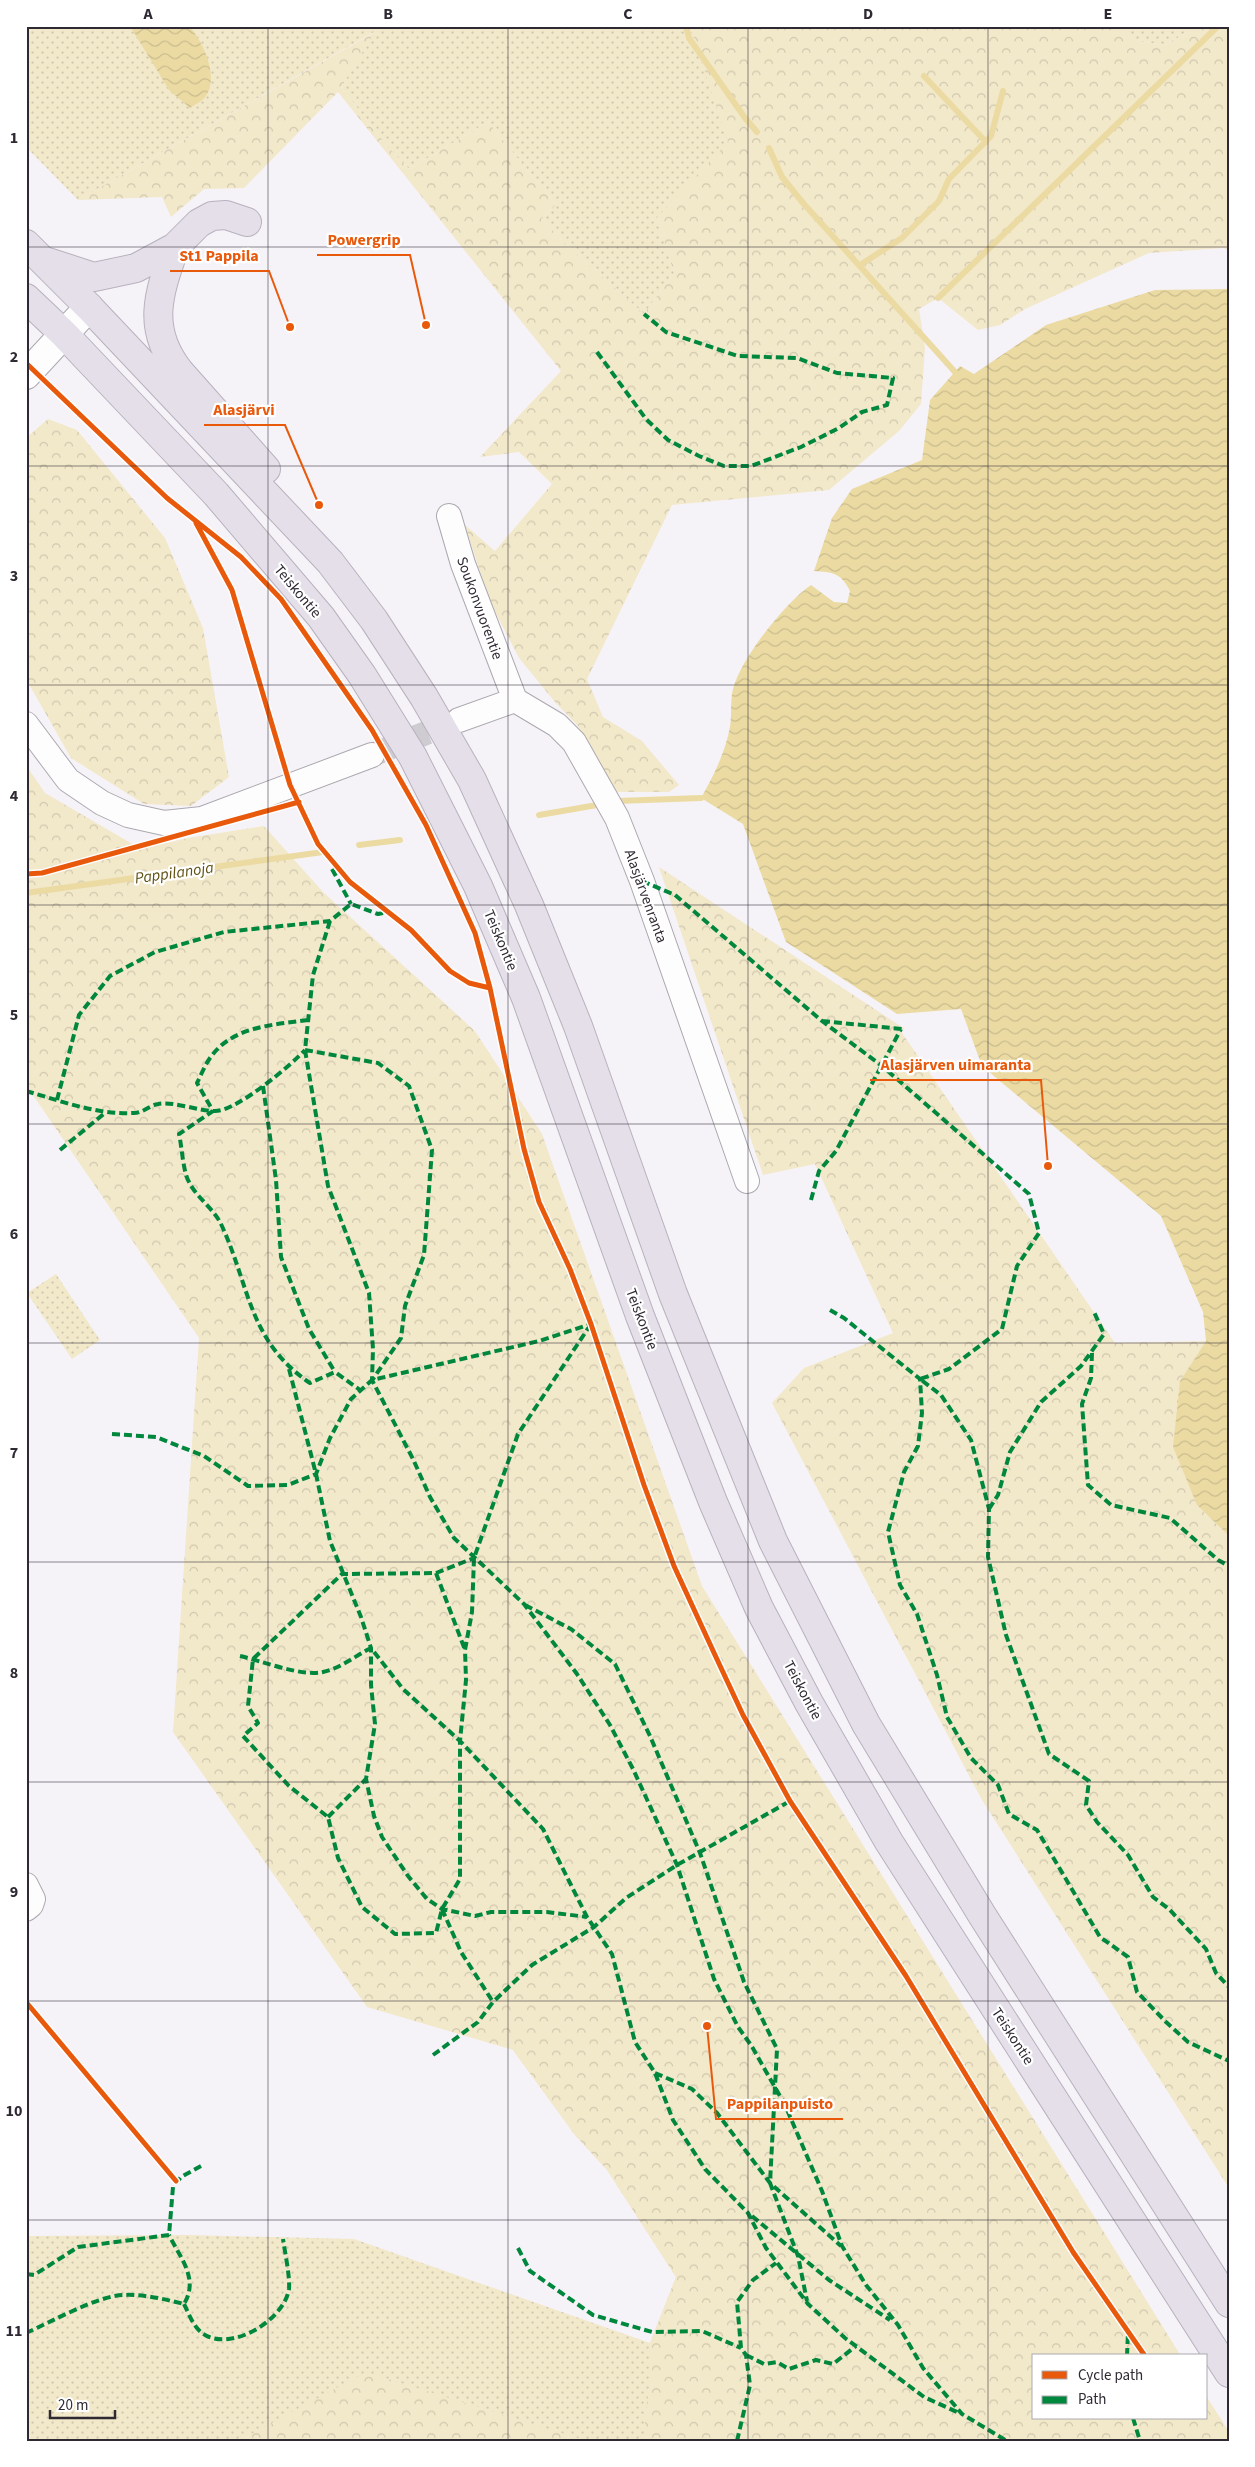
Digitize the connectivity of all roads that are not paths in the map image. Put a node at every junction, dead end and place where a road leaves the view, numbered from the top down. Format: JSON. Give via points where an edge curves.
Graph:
{"nodes":[{"id":1,"x":247,"y":222,"type":"dead end"},
{"id":2,"x":175,"y":247,"type":"junction"},
{"id":3,"x":35,"y":253,"type":"edge"},
{"id":4,"x":26,"y":298,"type":"edge"},
{"id":5,"x":89,"y":307,"type":"junction"},
{"id":6,"x":64,"y":334,"type":"junction"},
{"id":7,"x":26,"y":375,"type":"edge"},
{"id":8,"x":449,"y":516,"type":"dead end"},
{"id":9,"x":330,"y":562,"type":"junction"},
{"id":10,"x":515,"y":700,"type":"junction"},
{"id":11,"x":459,"y":720,"type":"tunnel mouth"},
{"id":12,"x":26,"y":724,"type":"edge"},
{"id":13,"x":372,"y":755,"type":"tunnel mouth"},
{"id":14,"x":747,"y":1181,"type":"dead end"},
{"id":15,"x":26,"y":1885,"type":"edge"},
{"id":16,"x":26,"y":1910,"type":"edge"},
{"id":17,"x":1229,"y":2303,"type":"edge"},
{"id":18,"x":1229,"y":2373,"type":"edge"}],
"edges":[{"from":1,"to":2,"type":"highway","via":[[226,215],[212,216],[199,223]]},
{"from":2,"to":3,"type":"highway","via":[[136,268],[94,277]]},
{"from":2,"to":9,"type":"highway","via":[[159,297],[157,318],[158,331],[168,356],[324,534]]},
{"from":3,"to":5,"type":"highway"},
{"from":4,"to":6,"type":"highway","name":"Teiskontie"},
{"from":5,"to":6,"type":"street"},
{"from":5,"to":9,"type":"highway"},
{"from":6,"to":7,"type":"street"},
{"from":6,"to":18,"type":"highway","name":"Teiskontie","via":[[216,494],[321,617],[413,757],[478,886],[526,998],[640,1316],[713,1502],[759,1608],[889,1842]]},
{"from":8,"to":10,"type":"street","name":"Soukonvuorentie","via":[[463,564]]},
{"from":9,"to":17,"type":"highway","via":[[374,620],[472,780],[529,904],[578,1026],[673,1294],[773,1541],[866,1724],[987,1923]]},
{"from":10,"to":11,"type":"street"},
{"from":10,"to":14,"type":"street","name":"Alasjärvenranta","via":[[557,726],[574,742],[617,818],[646,891]]},
{"from":12,"to":13,"type":"street","via":[[68,780],[102,803],[128,815],[164,823],[202,819]]},
{"from":15,"to":16,"type":"street","via":[[33,1900]]}]}
